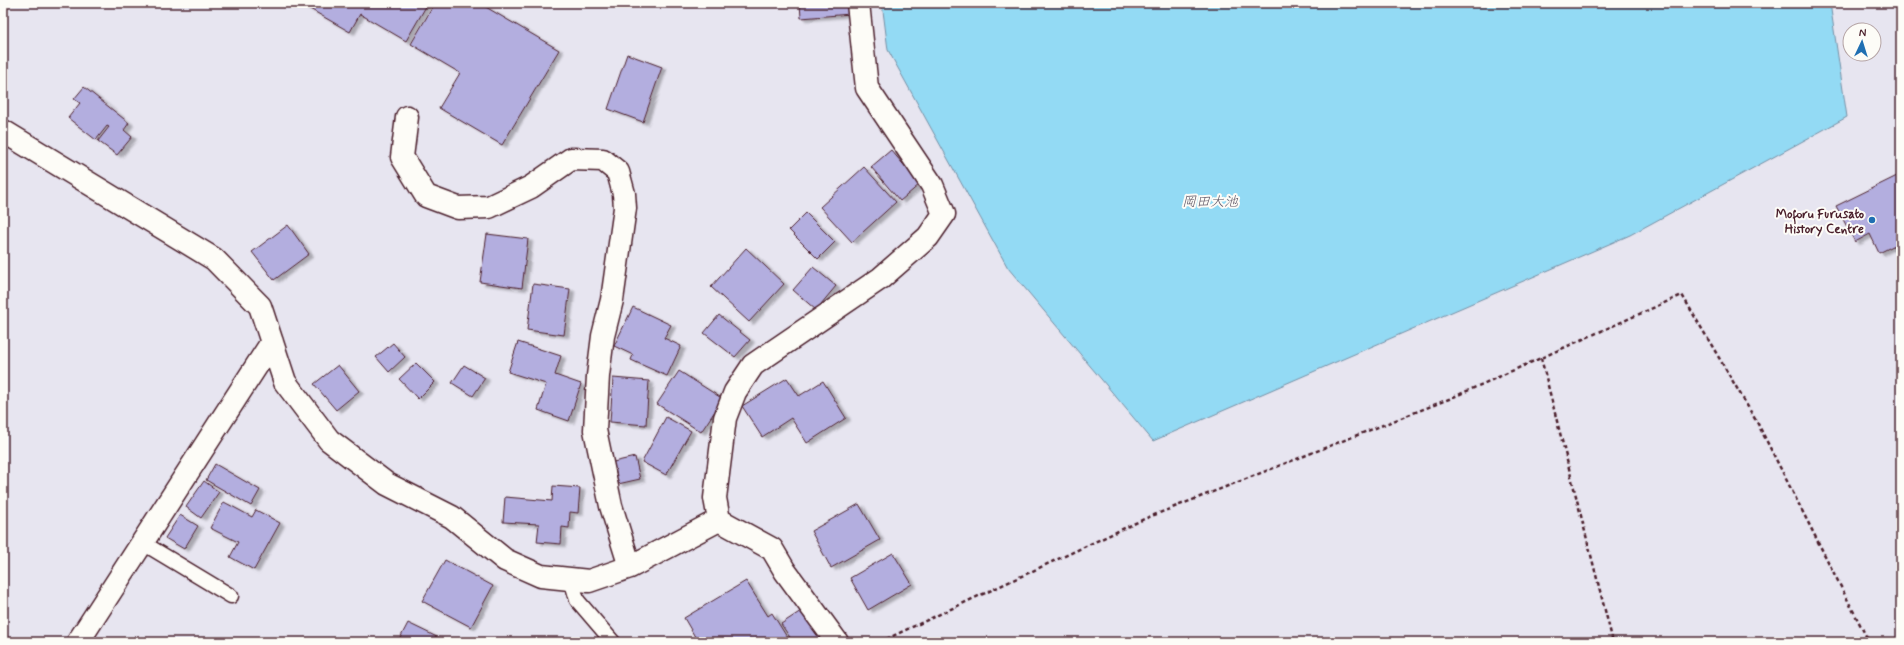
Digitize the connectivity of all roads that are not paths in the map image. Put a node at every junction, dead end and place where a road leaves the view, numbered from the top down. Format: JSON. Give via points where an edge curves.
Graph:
{"nodes":[{"id":1,"x":858,"y":3,"type":"edge"},
{"id":2,"x":407,"y":117,"type":"dead end"},
{"id":3,"x":3,"y":131,"type":"edge"},
{"id":4,"x":272,"y":342,"type":"junction"},
{"id":5,"x":719,"y":520,"type":"junction"},
{"id":6,"x":143,"y":543,"type":"junction"},
{"id":7,"x":630,"y":567,"type":"junction"},
{"id":8,"x":571,"y":579,"type":"junction"},
{"id":9,"x":231,"y":596,"type":"dead end"},
{"id":10,"x":78,"y":642,"type":"edge"},
{"id":11,"x":613,"y":642,"type":"edge"},
{"id":12,"x":837,"y":642,"type":"edge"}],
"edges":[{"from":1,"to":5,"type":"street","via":[[867,88],[932,185],[944,214],[928,238],[882,278],[753,365],[735,392],[725,418],[715,498]]},
{"from":2,"to":7,"type":"street","via":[[402,157],[426,196],[458,208],[489,207],[531,186],[571,160],[603,160],[618,172],[625,208],[602,349],[595,430],[610,506]]},
{"from":3,"to":4,"type":"street","via":[[214,260],[260,306]]},
{"from":4,"to":6,"type":"street"},
{"from":4,"to":8,"type":"street","via":[[285,382],[329,440],[387,484],[452,518],[506,560],[541,576]]},
{"from":5,"to":7,"type":"street"},
{"from":5,"to":12,"type":"street","via":[[772,549]]},
{"from":6,"to":9,"type":"lane"},
{"from":6,"to":10,"type":"street"},
{"from":7,"to":8,"type":"street","via":[[589,582]]},
{"from":8,"to":11,"type":"lane","via":[[577,600]]}]}
